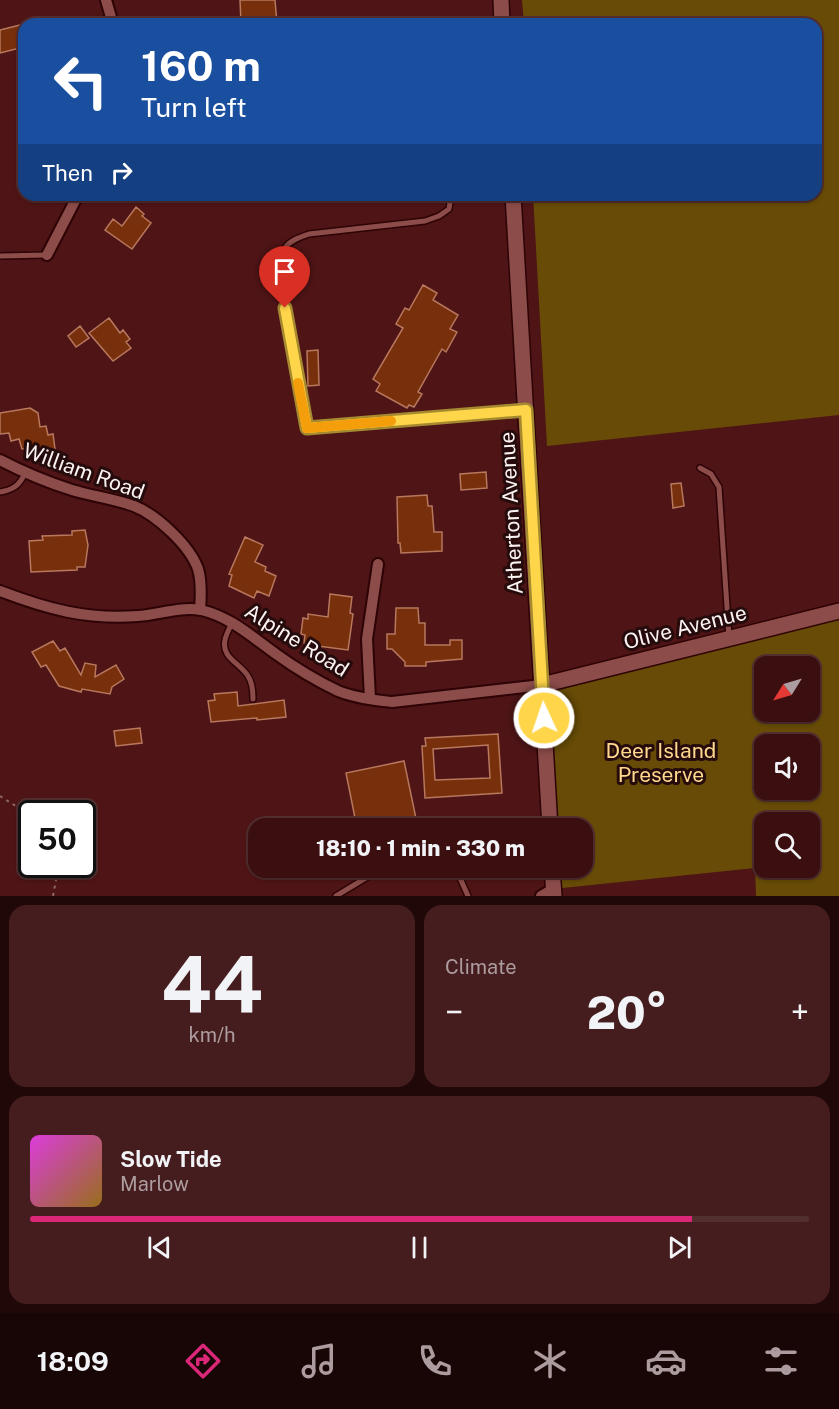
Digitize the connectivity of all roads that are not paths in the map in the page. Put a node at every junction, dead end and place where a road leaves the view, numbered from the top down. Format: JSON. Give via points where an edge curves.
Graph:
{"nodes":[{"id":1,"x":106,"y":0,"type":"edge"},
{"id":2,"x":501,"y":0,"type":"edge"},
{"id":3,"x":111,"y":18,"type":"edge"},
{"id":4,"x":502,"y":18,"type":"edge"},
{"id":5,"x":75,"y":201,"type":"edge"},
{"id":6,"x":450,"y":201,"type":"edge"},
{"id":7,"x":513,"y":201,"type":"edge"},
{"id":8,"x":47,"y":255,"type":"joint"},
{"id":9,"x":0,"y":256,"type":"edge"},
{"id":10,"x":526,"y":410,"type":"junction"},
{"id":11,"x":0,"y":460,"type":"edge"},
{"id":12,"x":700,"y":468,"type":"dead end"},
{"id":13,"x":25,"y":473,"type":"junction"},
{"id":14,"x":0,"y":492,"type":"edge"},
{"id":15,"x":378,"y":564,"type":"dead end"},
{"id":16,"x":0,"y":591,"type":"edge"},
{"id":17,"x":200,"y":610,"type":"junction"},
{"id":18,"x":839,"y":611,"type":"edge"},
{"id":19,"x":232,"y":622,"type":"junction"},
{"id":20,"x":729,"y":638,"type":"junction"},
{"id":21,"x":542,"y":685,"type":"junction"},
{"id":22,"x":254,"y":699,"type":"dead end"},
{"id":23,"x":370,"y":699,"type":"junction"},
{"id":24,"x":549,"y":818,"type":"edge"},
{"id":25,"x":366,"y":878,"type":"edge"},
{"id":26,"x":460,"y":878,"type":"edge"},
{"id":27,"x":551,"y":878,"type":"edge"},
{"id":28,"x":549,"y":894,"type":"edge"},
{"id":29,"x":336,"y":896,"type":"edge"},
{"id":30,"x":468,"y":896,"type":"edge"}],
"edges":[{"from":1,"to":3,"type":"street"},
{"from":2,"to":4,"type":"main road"},
{"from":5,"to":8,"type":"street"},
{"from":6,"to":10,"type":"lane","via":[[448,209],[425,221],[309,234],[286,247],[282,268],[287,321],[307,428]]},
{"from":7,"to":10,"type":"main road","name":"Atherton Avenue"},
{"from":8,"to":9,"type":"lane"},
{"from":10,"to":21,"type":"main road","name":"Atherton Avenue"},
{"from":11,"to":13,"type":"street","name":"William Road"},
{"from":12,"to":20,"type":"lane","via":[[711,474],[719,487]]},
{"from":13,"to":14,"type":"lane","via":[[16,487]]},
{"from":13,"to":17,"type":"street","name":"William Road","via":[[135,506],[158,521],[187,548],[198,570]]},
{"from":15,"to":23,"type":"street","via":[[368,639]]},
{"from":16,"to":17,"type":"street","name":"Alpine Road","via":[[56,610],[100,617]]},
{"from":17,"to":19,"type":"street","name":"Alpine Road"},
{"from":18,"to":20,"type":"main road","name":"Olive Avenue"},
{"from":19,"to":22,"type":"lane","via":[[225,651],[247,674]]},
{"from":19,"to":23,"type":"street","name":"Alpine Road","via":[[340,692]]},
{"from":20,"to":21,"type":"main road","name":"Olive Avenue"},
{"from":21,"to":23,"type":"street","name":"Alpine Road","via":[[392,702]]},
{"from":21,"to":24,"type":"main road","name":"Atherton Avenue"},
{"from":25,"to":29,"type":"lane"},
{"from":26,"to":30,"type":"lane"},
{"from":27,"to":28,"type":"main road"}]}
